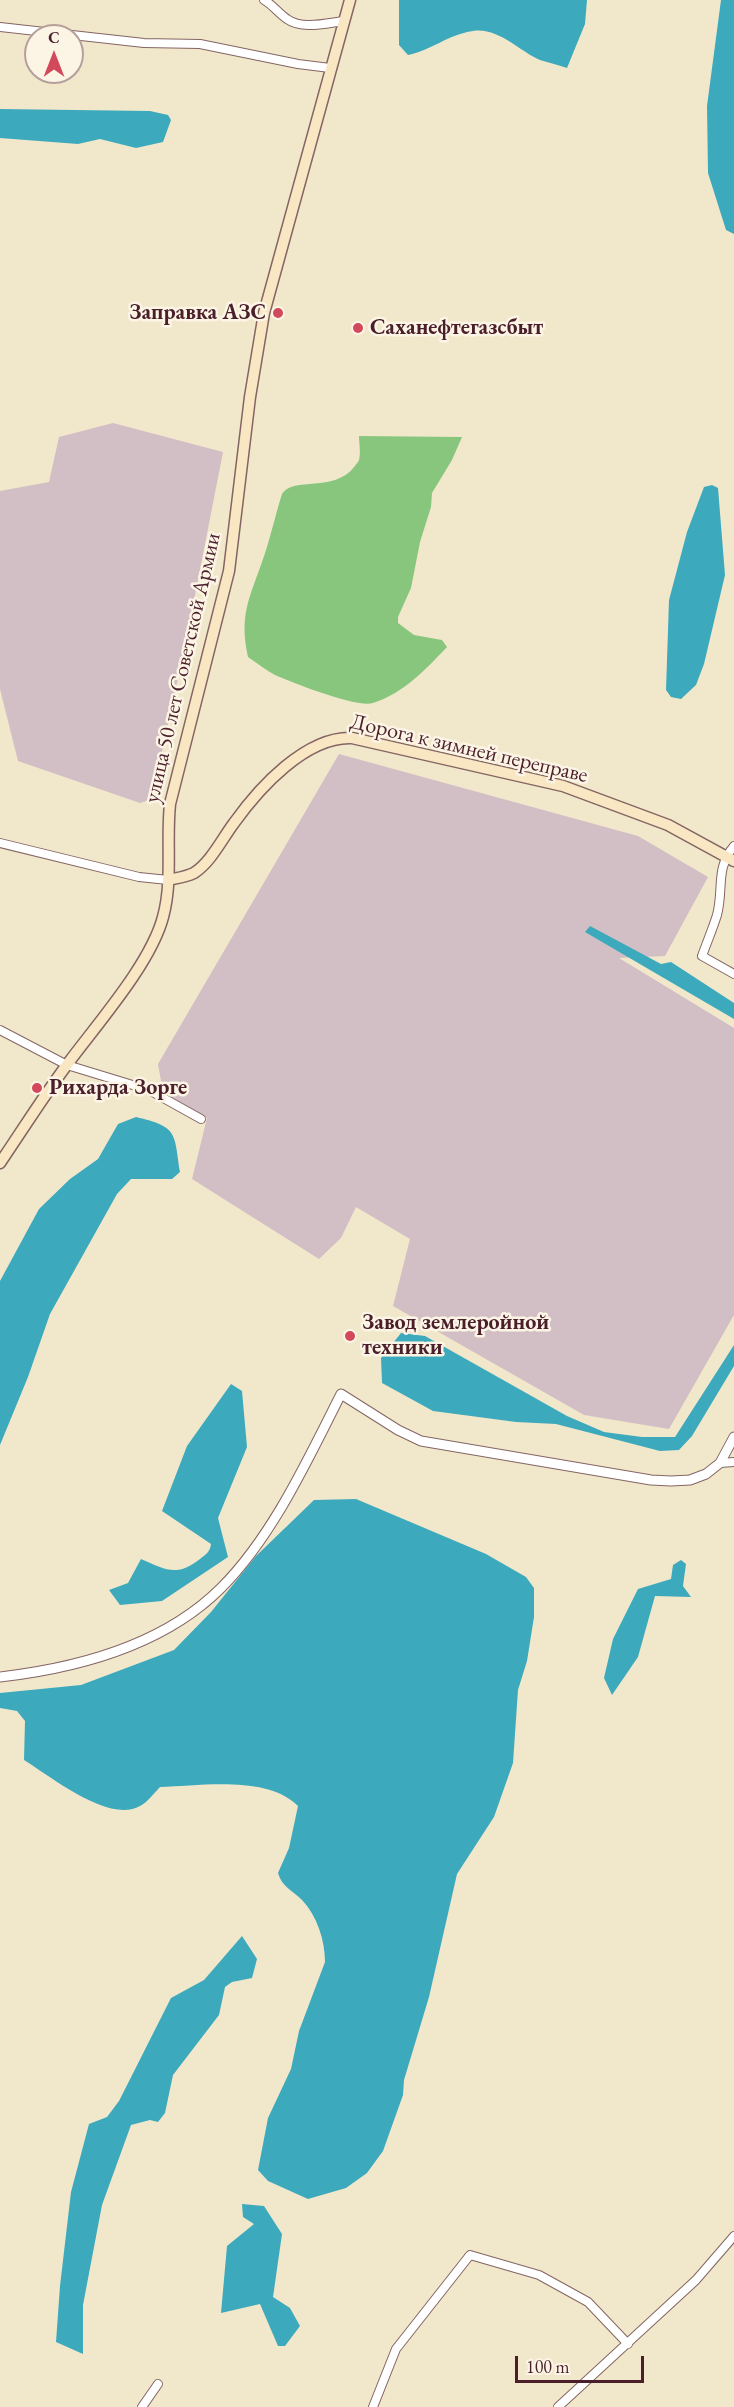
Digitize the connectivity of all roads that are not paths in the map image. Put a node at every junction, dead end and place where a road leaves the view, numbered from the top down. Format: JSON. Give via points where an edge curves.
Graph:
{"nodes":[{"id":1,"x":264,"y":0,"type":"edge"},
{"id":2,"x":350,"y":0,"type":"edge"},
{"id":3,"x":344,"y":21,"type":"junction"},
{"id":4,"x":0,"y":27,"type":"edge"},
{"id":5,"x":330,"y":68,"type":"junction"},
{"id":6,"x":0,"y":843,"type":"edge"},
{"id":7,"x":734,"y":846,"type":"edge"},
{"id":8,"x":730,"y":859,"type":"edge"},
{"id":9,"x":168,"y":880,"type":"junction"},
{"id":10,"x":734,"y":974,"type":"edge"},
{"id":11,"x":0,"y":1030,"type":"edge"},
{"id":12,"x":67,"y":1065,"type":"junction"},
{"id":13,"x":201,"y":1119,"type":"dead end"},
{"id":14,"x":0,"y":1163,"type":"edge"},
{"id":15,"x":734,"y":1437,"type":"edge"},
{"id":16,"x":734,"y":1462,"type":"edge"},
{"id":17,"x":720,"y":1463,"type":"junction"},
{"id":18,"x":0,"y":1677,"type":"edge"},
{"id":19,"x":734,"y":2236,"type":"edge"},
{"id":20,"x":628,"y":2344,"type":"junction"},
{"id":21,"x":158,"y":2384,"type":"dead end"},
{"id":22,"x":141,"y":2407,"type":"edge"},
{"id":23,"x":373,"y":2407,"type":"edge"},
{"id":24,"x":558,"y":2407,"type":"edge"}],
"edges":[{"from":1,"to":3,"type":"street","via":[[294,23]]},
{"from":2,"to":3,"type":"main road","name":"улица 50 лет Советской Армии"},
{"from":3,"to":5,"type":"main road","name":"улица 50 лет Советской Армии"},
{"from":4,"to":5,"type":"street","via":[[144,43],[189,43]]},
{"from":5,"to":9,"type":"main road","name":"улица 50 лет Советской Армии","via":[[264,313],[229,570],[170,804]]},
{"from":6,"to":9,"type":"street","via":[[139,877]]},
{"from":7,"to":8,"type":"street"},
{"from":8,"to":9,"type":"main road","name":"Дорога к зимней переправе","via":[[668,825],[563,786],[338,737],[312,748],[287,766],[250,802],[201,867],[184,877]]},
{"from":8,"to":10,"type":"street","via":[[721,870],[717,916],[702,956]]},
{"from":9,"to":12,"type":"main road","name":"улица 50 лет Советской Армии","via":[[157,936],[117,999]]},
{"from":11,"to":12,"type":"street"},
{"from":12,"to":13,"type":"street","via":[[148,1090]]},
{"from":12,"to":14,"type":"main road","name":"улица 50 лет Советской Армии"},
{"from":15,"to":17,"type":"street"},
{"from":16,"to":17,"type":"street"},
{"from":17,"to":18,"type":"street","via":[[690,1480],[651,1480],[441,1446],[398,1430],[341,1394],[257,1544],[220,1589],[195,1610],[174,1625],[124,1648],[54,1669]]},
{"from":19,"to":20,"type":"street","via":[[696,2280]]},
{"from":20,"to":23,"type":"street","via":[[588,2302],[539,2275],[471,2255],[396,2349]]},
{"from":20,"to":24,"type":"street"},
{"from":21,"to":22,"type":"street"}]}
